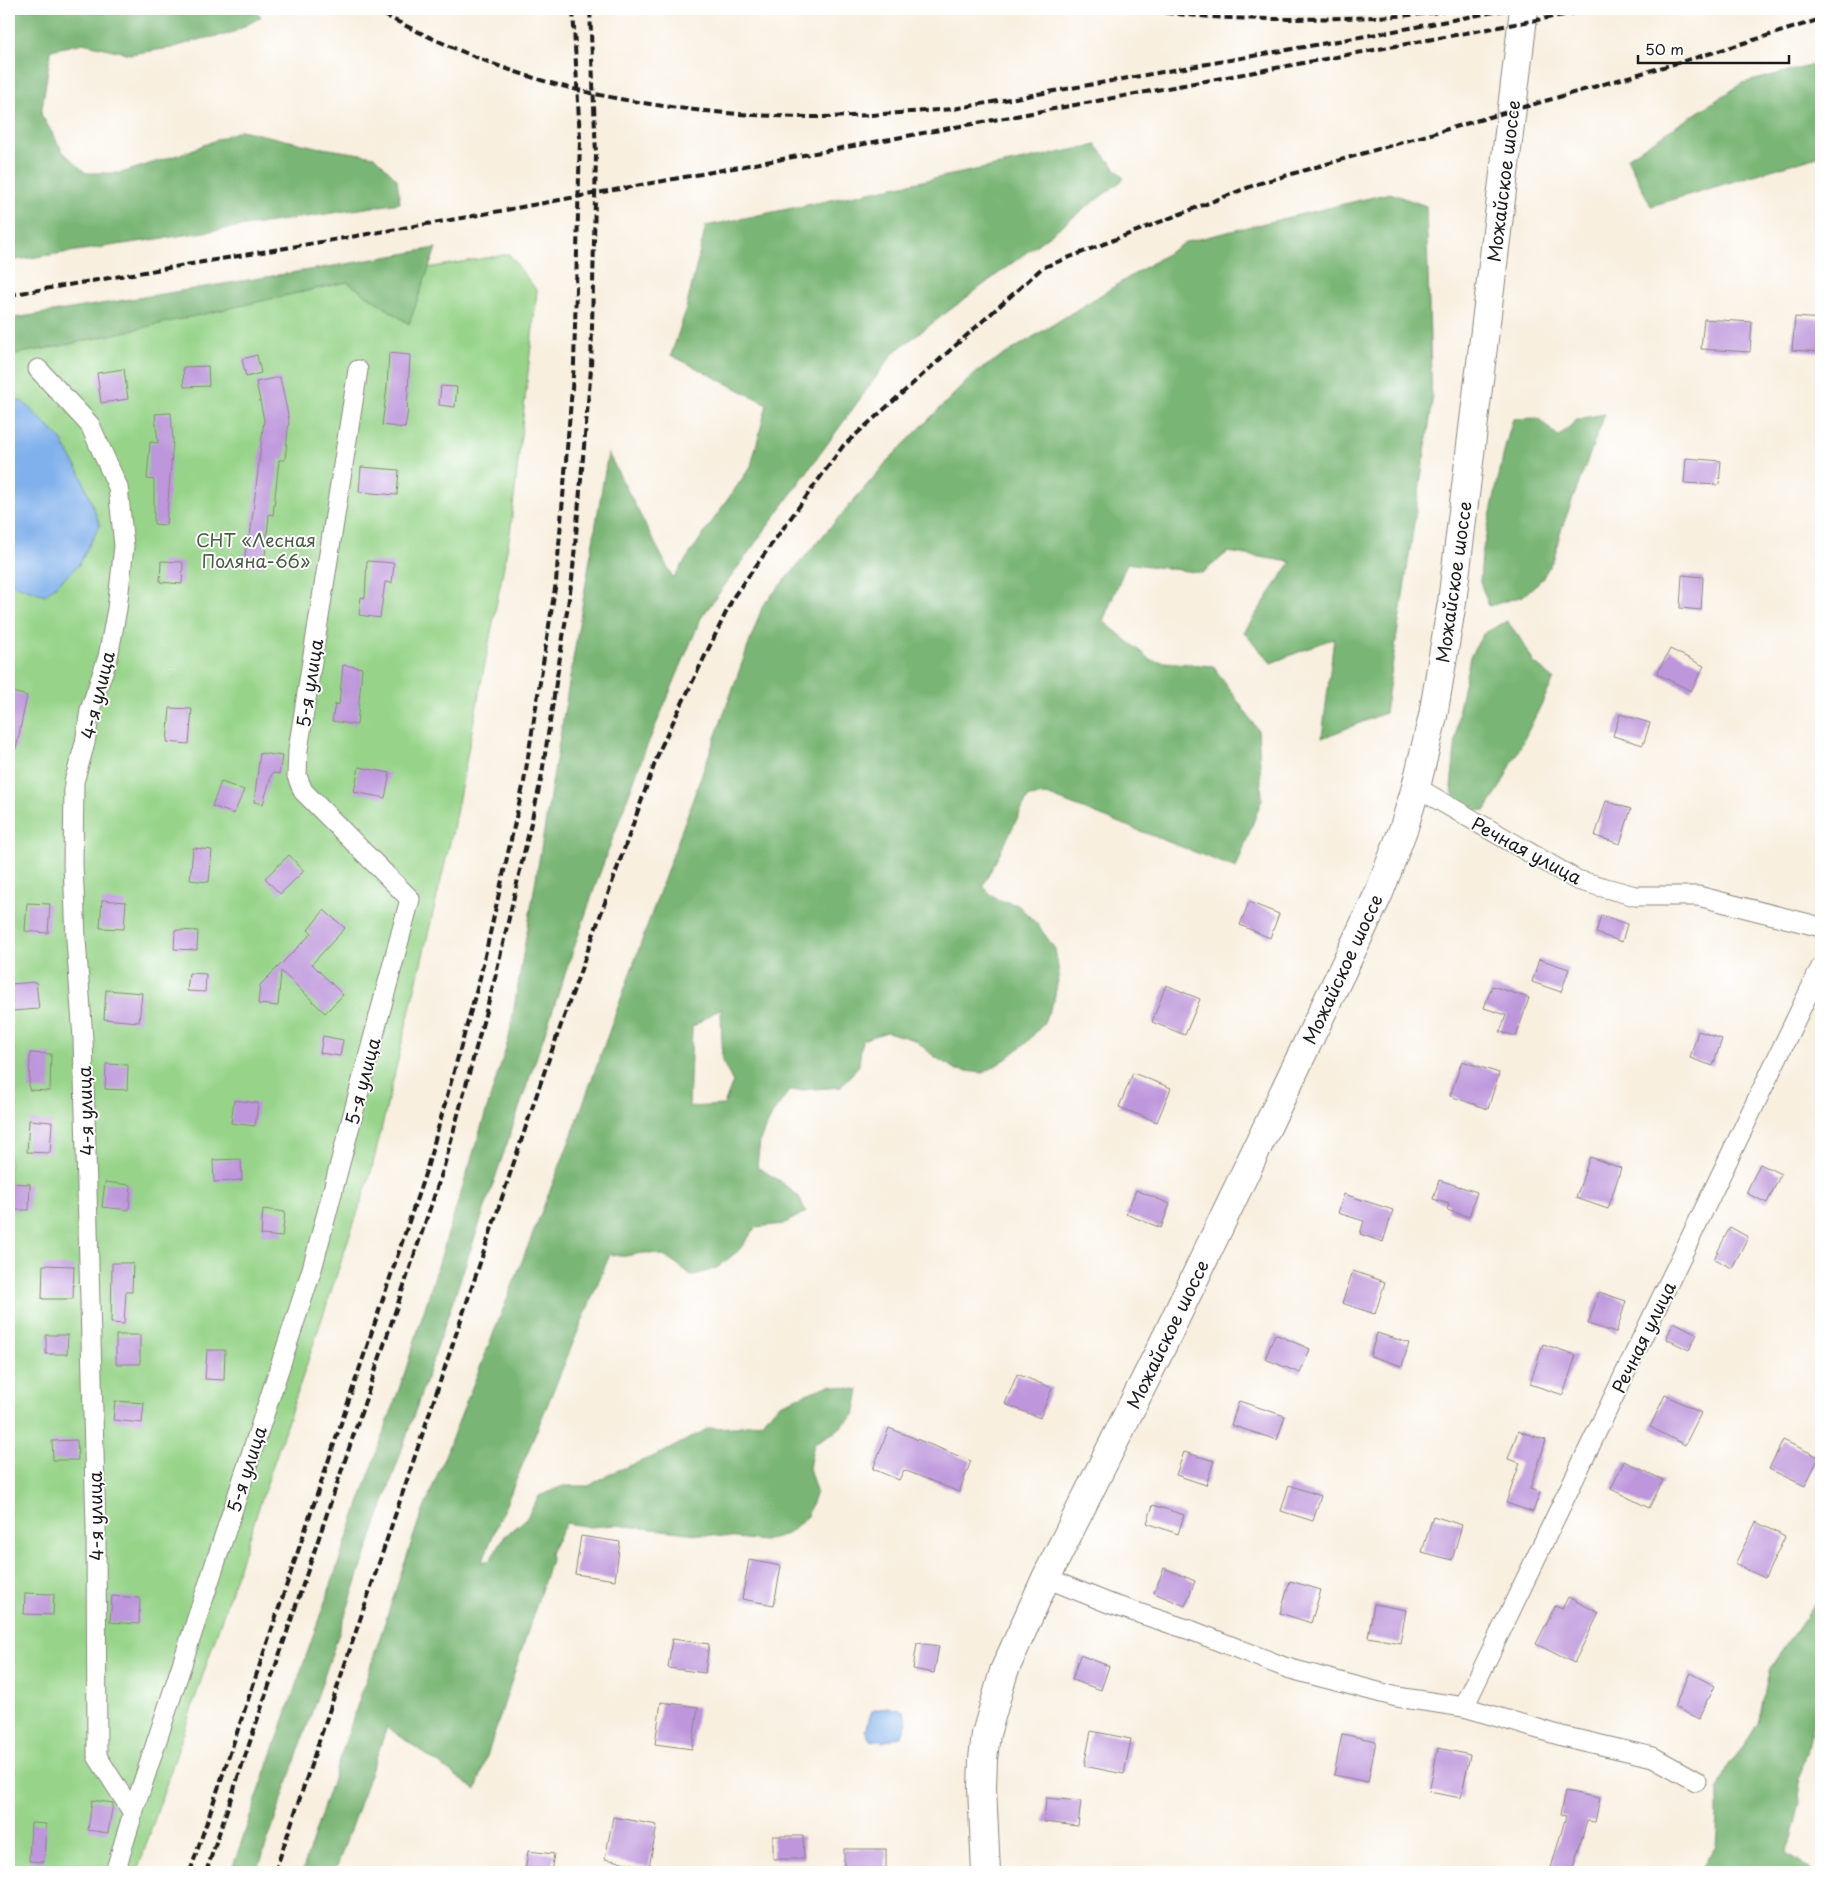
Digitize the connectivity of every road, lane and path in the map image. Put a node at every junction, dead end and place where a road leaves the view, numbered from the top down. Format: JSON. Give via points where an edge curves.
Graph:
{"nodes":[{"id":1,"x":1524,"y":9,"type":"edge"},
{"id":2,"x":38,"y":369,"type":"dead end"},
{"id":3,"x":358,"y":370,"type":"dead end"},
{"id":4,"x":1416,"y":787,"type":"junction"},
{"id":5,"x":1821,"y":928,"type":"edge"},
{"id":6,"x":1821,"y":967,"type":"edge"},
{"id":7,"x":1046,"y":1578,"type":"junction"},
{"id":8,"x":1464,"y":1707,"type":"junction"},
{"id":9,"x":1696,"y":1781,"type":"dead end"},
{"id":10,"x":134,"y":1814,"type":"junction"},
{"id":11,"x":115,"y":1872,"type":"edge"},
{"id":12,"x":986,"y":1872,"type":"edge"}],
"edges":[{"from":1,"to":4,"type":"main road","name":"Можайское шоссе","via":[[1452,602]]},
{"from":2,"to":10,"type":"street","name":"4-я улица","via":[[90,425],[118,487],[124,546],[108,657],[90,710],[74,782],[73,864],[85,1099],[96,1527],[97,1756]]},
{"from":3,"to":10,"type":"street","name":"5-я улица","via":[[298,750],[297,776],[303,791],[410,899],[312,1269]]},
{"from":4,"to":5,"type":"street","name":"Речная улица","via":[[1577,880],[1636,896],[1698,896]]},
{"from":4,"to":7,"type":"main road","name":"Можайское шоссе","via":[[1382,885],[1349,957],[1163,1344]]},
{"from":6,"to":8,"type":"street","name":"Речная улица"},
{"from":7,"to":8,"type":"street","via":[[1288,1668],[1398,1697]]},
{"from":7,"to":12,"type":"main road","name":"Можайское шоссе","via":[[1004,1671],[986,1734],[982,1788]]},
{"from":8,"to":9,"type":"street","via":[[1562,1736],[1653,1757]]},
{"from":10,"to":11,"type":"street"}]}
